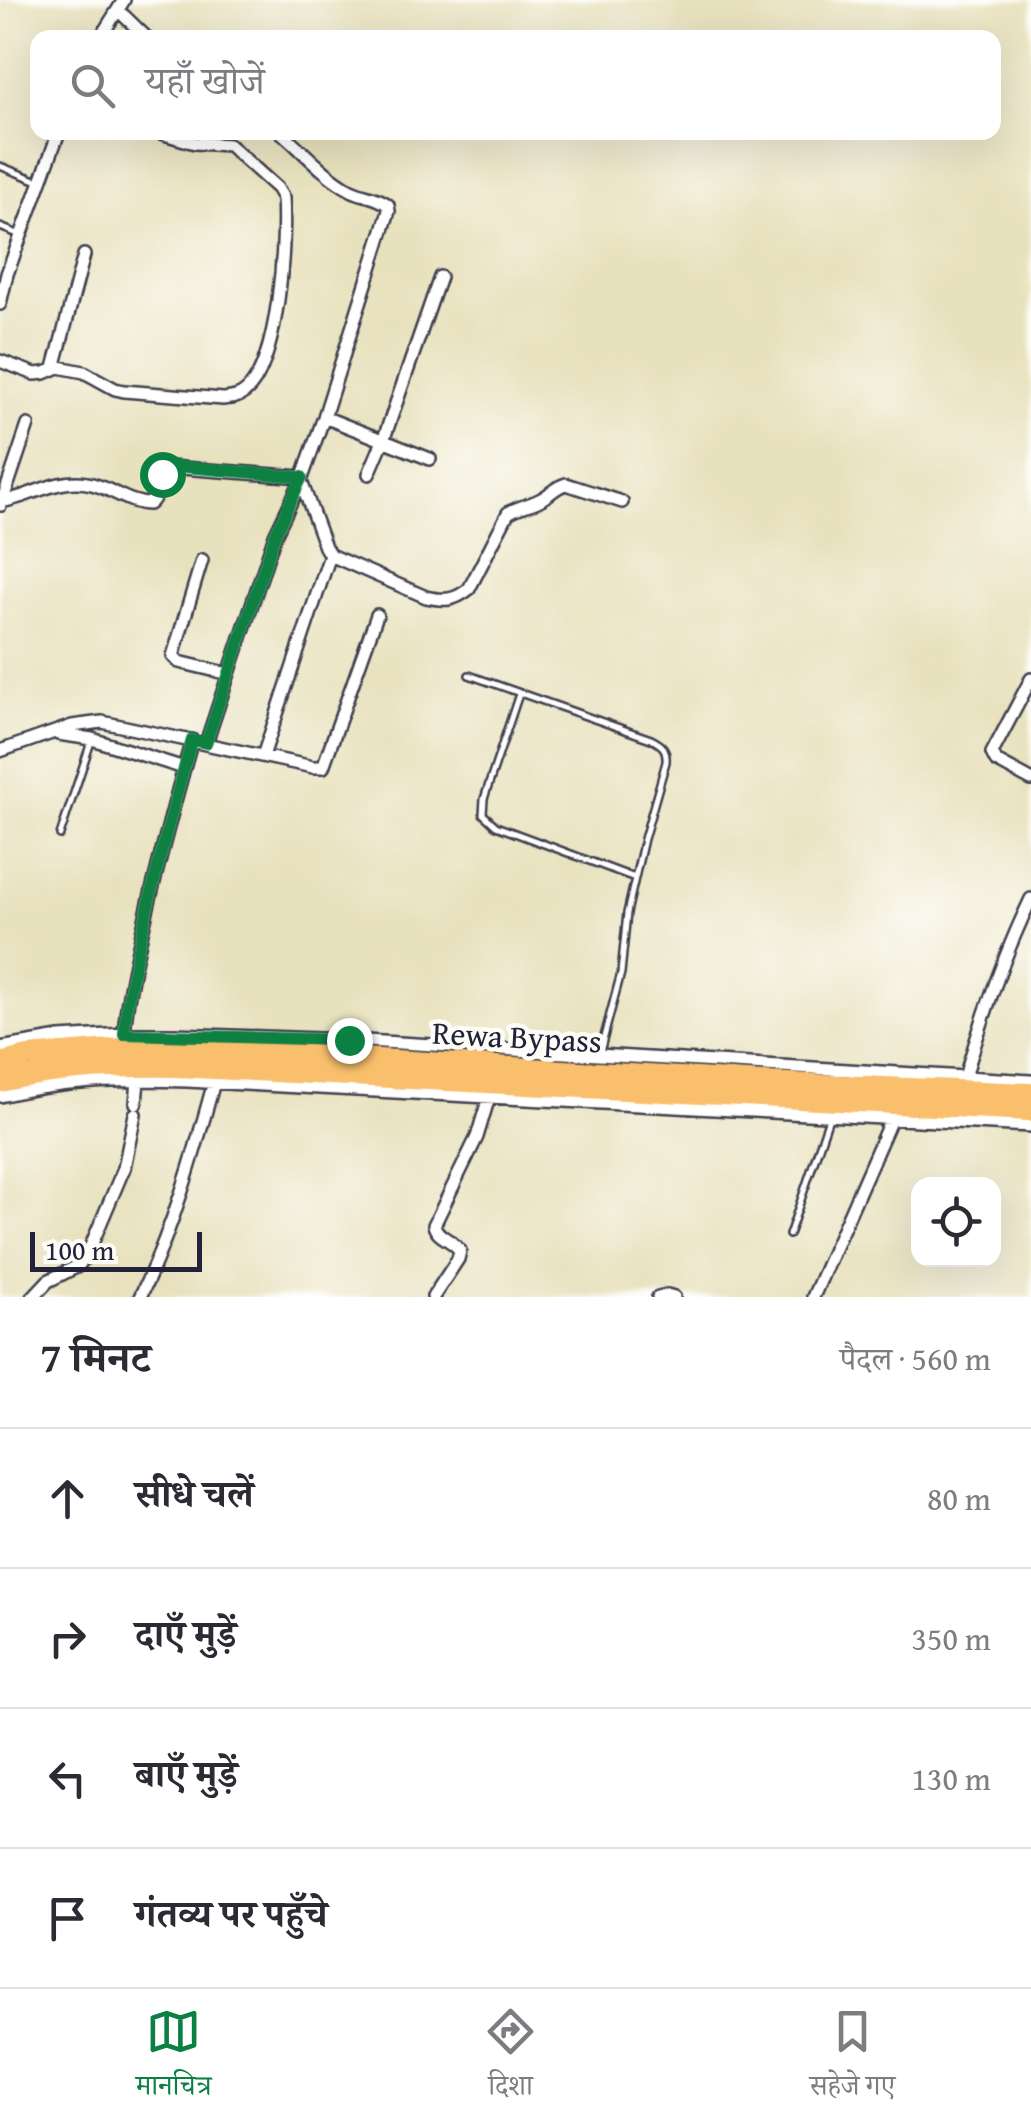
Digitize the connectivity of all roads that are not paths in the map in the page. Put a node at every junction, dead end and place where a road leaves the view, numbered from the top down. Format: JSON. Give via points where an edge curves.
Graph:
{"nodes":[{"id":1,"x":121,"y":5,"type":"edge"},
{"id":2,"x":105,"y":30,"type":"edge"},
{"id":3,"x":141,"y":30,"type":"edge"},
{"id":4,"x":56,"y":140,"type":"edge"},
{"id":5,"x":182,"y":140,"type":"edge"},
{"id":6,"x":290,"y":140,"type":"edge"},
{"id":7,"x":0,"y":166,"type":"edge"},
{"id":8,"x":41,"y":182,"type":"junction"},
{"id":9,"x":0,"y":227,"type":"edge"},
{"id":10,"x":21,"y":235,"type":"junction"},
{"id":11,"x":84,"y":255,"type":"dead end"},
{"id":12,"x":440,"y":277,"type":"dead end"},
{"id":13,"x":0,"y":304,"type":"edge"},
{"id":14,"x":0,"y":361,"type":"edge"},
{"id":15,"x":54,"y":368,"type":"junction"},
{"id":16,"x":324,"y":417,"type":"junction"},
{"id":17,"x":28,"y":425,"type":"dead end"},
{"id":18,"x":383,"y":441,"type":"junction"},
{"id":19,"x":430,"y":459,"type":"dead end"},
{"id":20,"x":369,"y":474,"type":"dead end"},
{"id":21,"x":301,"y":479,"type":"junction"},
{"id":22,"x":622,"y":502,"type":"dead end"},
{"id":23,"x":1,"y":505,"type":"edge"},
{"id":24,"x":330,"y":555,"type":"junction"},
{"id":25,"x":202,"y":560,"type":"dead end"},
{"id":26,"x":377,"y":615,"type":"dead end"},
{"id":27,"x":229,"y":674,"type":"junction"},
{"id":28,"x":469,"y":675,"type":"dead end"},
{"id":29,"x":1031,"y":680,"type":"edge"},
{"id":30,"x":519,"y":693,"type":"junction"},
{"id":31,"x":56,"y":733,"type":"junction"},
{"id":32,"x":92,"y":740,"type":"junction"},
{"id":33,"x":192,"y":740,"type":"junction"},
{"id":34,"x":206,"y":743,"type":"junction"},
{"id":35,"x":0,"y":751,"type":"edge"},
{"id":36,"x":263,"y":756,"type":"junction"},
{"id":37,"x":184,"y":768,"type":"junction"},
{"id":38,"x":1031,"y":780,"type":"edge"},
{"id":39,"x":60,"y":835,"type":"dead end"},
{"id":40,"x":635,"y":878,"type":"junction"},
{"id":41,"x":1031,"y":899,"type":"edge"},
{"id":42,"x":124,"y":1034,"type":"junction"},
{"id":43,"x":0,"y":1048,"type":"edge"},
{"id":44,"x":599,"y":1055,"type":"junction"},
{"id":45,"x":0,"y":1063,"type":"edge"},
{"id":46,"x":965,"y":1076,"type":"junction"},
{"id":47,"x":138,"y":1080,"type":"junction"},
{"id":48,"x":1031,"y":1081,"type":"edge"},
{"id":49,"x":0,"y":1082,"type":"edge"},
{"id":50,"x":214,"y":1082,"type":"junction"},
{"id":51,"x":1031,"y":1094,"type":"edge"},
{"id":52,"x":0,"y":1096,"type":"edge"},
{"id":53,"x":488,"y":1097,"type":"junction"},
{"id":54,"x":1031,"y":1111,"type":"edge"},
{"id":55,"x":830,"y":1116,"type":"junction"},
{"id":56,"x":890,"y":1119,"type":"junction"},
{"id":57,"x":1031,"y":1126,"type":"edge"},
{"id":58,"x":790,"y":1235,"type":"dead end"},
{"id":59,"x":33,"y":1297,"type":"edge"},
{"id":60,"x":140,"y":1297,"type":"edge"},
{"id":61,"x":433,"y":1297,"type":"edge"},
{"id":62,"x":658,"y":1297,"type":"edge"},
{"id":63,"x":674,"y":1297,"type":"edge"},
{"id":64,"x":813,"y":1297,"type":"edge"}],
"edges":[{"from":1,"to":2,"type":"street"},
{"from":1,"to":3,"type":"street"},
{"from":4,"to":8,"type":"street"},
{"from":5,"to":15,"type":"street","via":[[229,144],[283,198],[277,315],[256,378],[247,391],[223,399],[118,390],[89,374]]},
{"from":6,"to":16,"type":"street","via":[[347,188],[389,208]]},
{"from":7,"to":8,"type":"lane"},
{"from":8,"to":10,"type":"street"},
{"from":9,"to":10,"type":"lane"},
{"from":10,"to":13,"type":"street"},
{"from":11,"to":15,"type":"street"},
{"from":12,"to":18,"type":"street"},
{"from":14,"to":15,"type":"street","via":[[35,374]]},
{"from":16,"to":18,"type":"street"},
{"from":16,"to":21,"type":"street"},
{"from":17,"to":23,"type":"street"},
{"from":18,"to":19,"type":"street"},
{"from":18,"to":20,"type":"street"},
{"from":21,"to":23,"type":"street","via":[[168,466],[149,504],[77,482]]},
{"from":21,"to":24,"type":"street"},
{"from":21,"to":27,"type":"street"},
{"from":22,"to":24,"type":"street","via":[[566,484],[510,511],[469,589],[450,600]]},
{"from":24,"to":36,"type":"street"},
{"from":25,"to":27,"type":"street","via":[[173,656]]},
{"from":26,"to":36,"type":"street","via":[[326,765]]},
{"from":27,"to":34,"type":"street"},
{"from":28,"to":30,"type":"lane"},
{"from":29,"to":38,"type":"street","via":[[992,752]]},
{"from":30,"to":40,"type":"lane","via":[[664,747],[666,762]]},
{"from":30,"to":40,"type":"lane","via":[[483,814],[496,826]]},
{"from":31,"to":32,"type":"street"},
{"from":31,"to":33,"type":"street","via":[[102,722]]},
{"from":31,"to":35,"type":"street"},
{"from":32,"to":37,"type":"street"},
{"from":32,"to":39,"type":"lane"},
{"from":33,"to":34,"type":"street"},
{"from":33,"to":37,"type":"street"},
{"from":34,"to":36,"type":"street"},
{"from":37,"to":42,"type":"street","via":[[134,966]]},
{"from":40,"to":44,"type":"lane","via":[[621,972]]},
{"from":41,"to":46,"type":"street"},
{"from":42,"to":43,"type":"street"},
{"from":42,"to":44,"type":"street"},
{"from":44,"to":46,"type":"street"},
{"from":45,"to":51,"type":"highway","name":"Rewa Bypass","via":[[76,1050],[192,1049]]},
{"from":46,"to":48,"type":"street"},
{"from":47,"to":50,"type":"street"},
{"from":47,"to":52,"type":"street","via":[[60,1084]]},
{"from":47,"to":59,"type":"street","via":[[124,1168],[88,1253]]},
{"from":49,"to":54,"type":"highway","name":"Rewa Bypass","via":[[98,1068],[176,1067]]},
{"from":50,"to":53,"type":"street"},
{"from":50,"to":60,"type":"street","via":[[181,1195]]},
{"from":53,"to":55,"type":"street"},
{"from":53,"to":61,"type":"street","via":[[477,1137],[434,1225],[460,1251]]},
{"from":55,"to":56,"type":"street"},
{"from":55,"to":58,"type":"lane"},
{"from":56,"to":57,"type":"street"},
{"from":56,"to":64,"type":"street"},
{"from":62,"to":63,"type":"street"}]}
